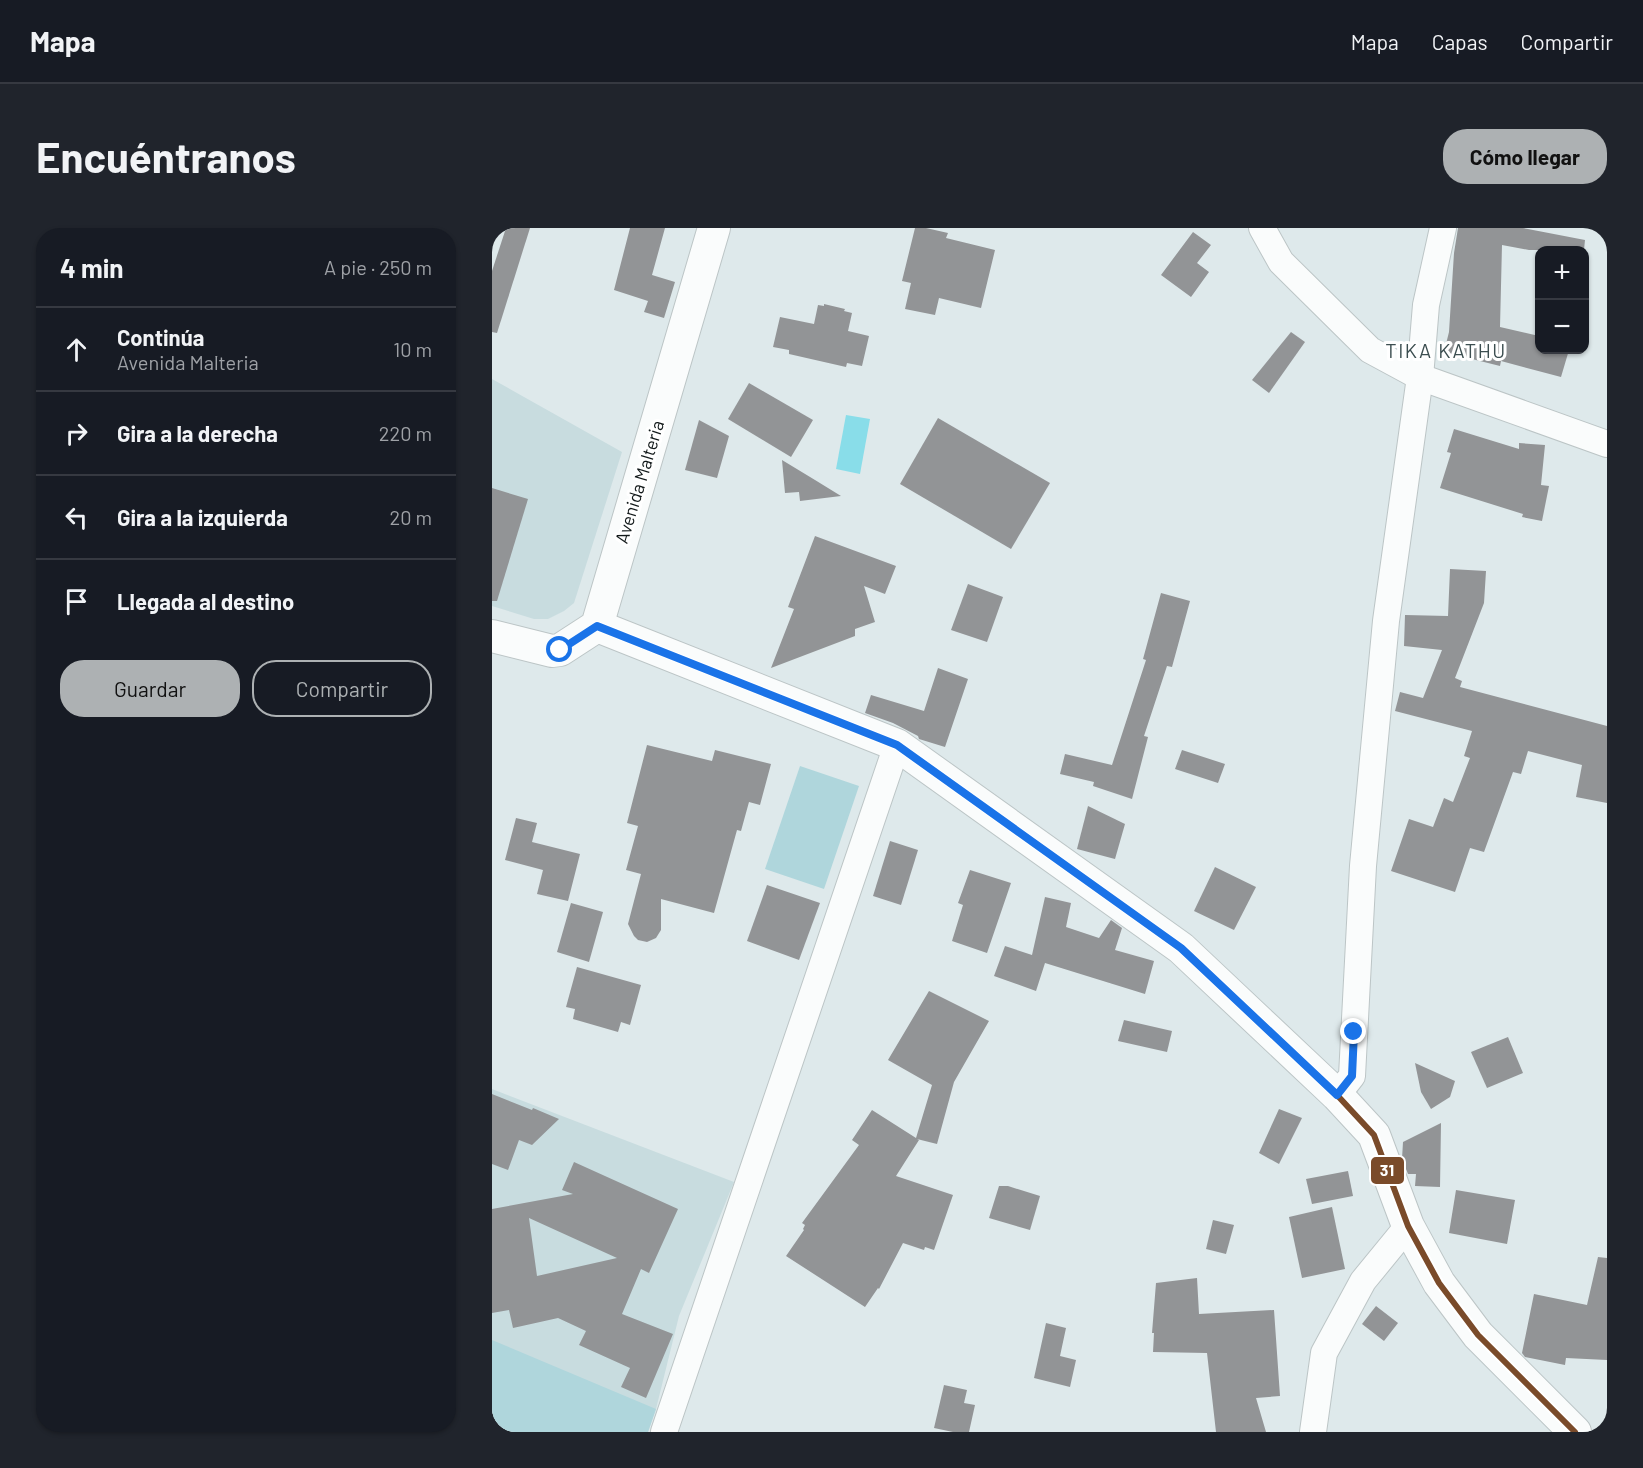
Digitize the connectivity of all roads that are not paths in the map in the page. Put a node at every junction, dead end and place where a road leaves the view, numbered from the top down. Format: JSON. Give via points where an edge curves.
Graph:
{"nodes":[{"id":1,"x":714,"y":228,"type":"edge"},
{"id":2,"x":1262,"y":228,"type":"edge"},
{"id":3,"x":1443,"y":228,"type":"edge"},
{"id":4,"x":1420,"y":377,"type":"junction"},
{"id":5,"x":1607,"y":444,"type":"edge"},
{"id":6,"x":597,"y":626,"type":"junction"},
{"id":7,"x":492,"y":636,"type":"edge"},
{"id":8,"x":897,"y":745,"type":"junction"},
{"id":9,"x":1337,"y":1095,"type":"junction"},
{"id":10,"x":1408,"y":1226,"type":"junction"},
{"id":11,"x":664,"y":1432,"type":"edge"},
{"id":12,"x":1313,"y":1432,"type":"edge"},
{"id":13,"x":1575,"y":1432,"type":"edge"}],
"edges":[{"from":1,"to":6,"type":"street","name":"Avenida Malteria"},
{"from":2,"to":4,"type":"street","via":[[1281,262],[1370,350]]},
{"from":3,"to":4,"type":"street","via":[[1426,305]]},
{"from":4,"to":5,"type":"street"},
{"from":4,"to":9,"type":"street","via":[[1386,621],[1364,855],[1352,1076]]},
{"from":6,"to":7,"type":"street","via":[[560,650],[552,651]]},
{"from":6,"to":8,"type":"street"},
{"from":8,"to":9,"type":"street","via":[[1181,948]]},
{"from":8,"to":11,"type":"street"},
{"from":9,"to":10,"type":"street","via":[[1374,1135]]},
{"from":10,"to":12,"type":"street","via":[[1363,1281],[1324,1353]]},
{"from":10,"to":13,"type":"street","via":[[1439,1283],[1478,1335]]}]}
